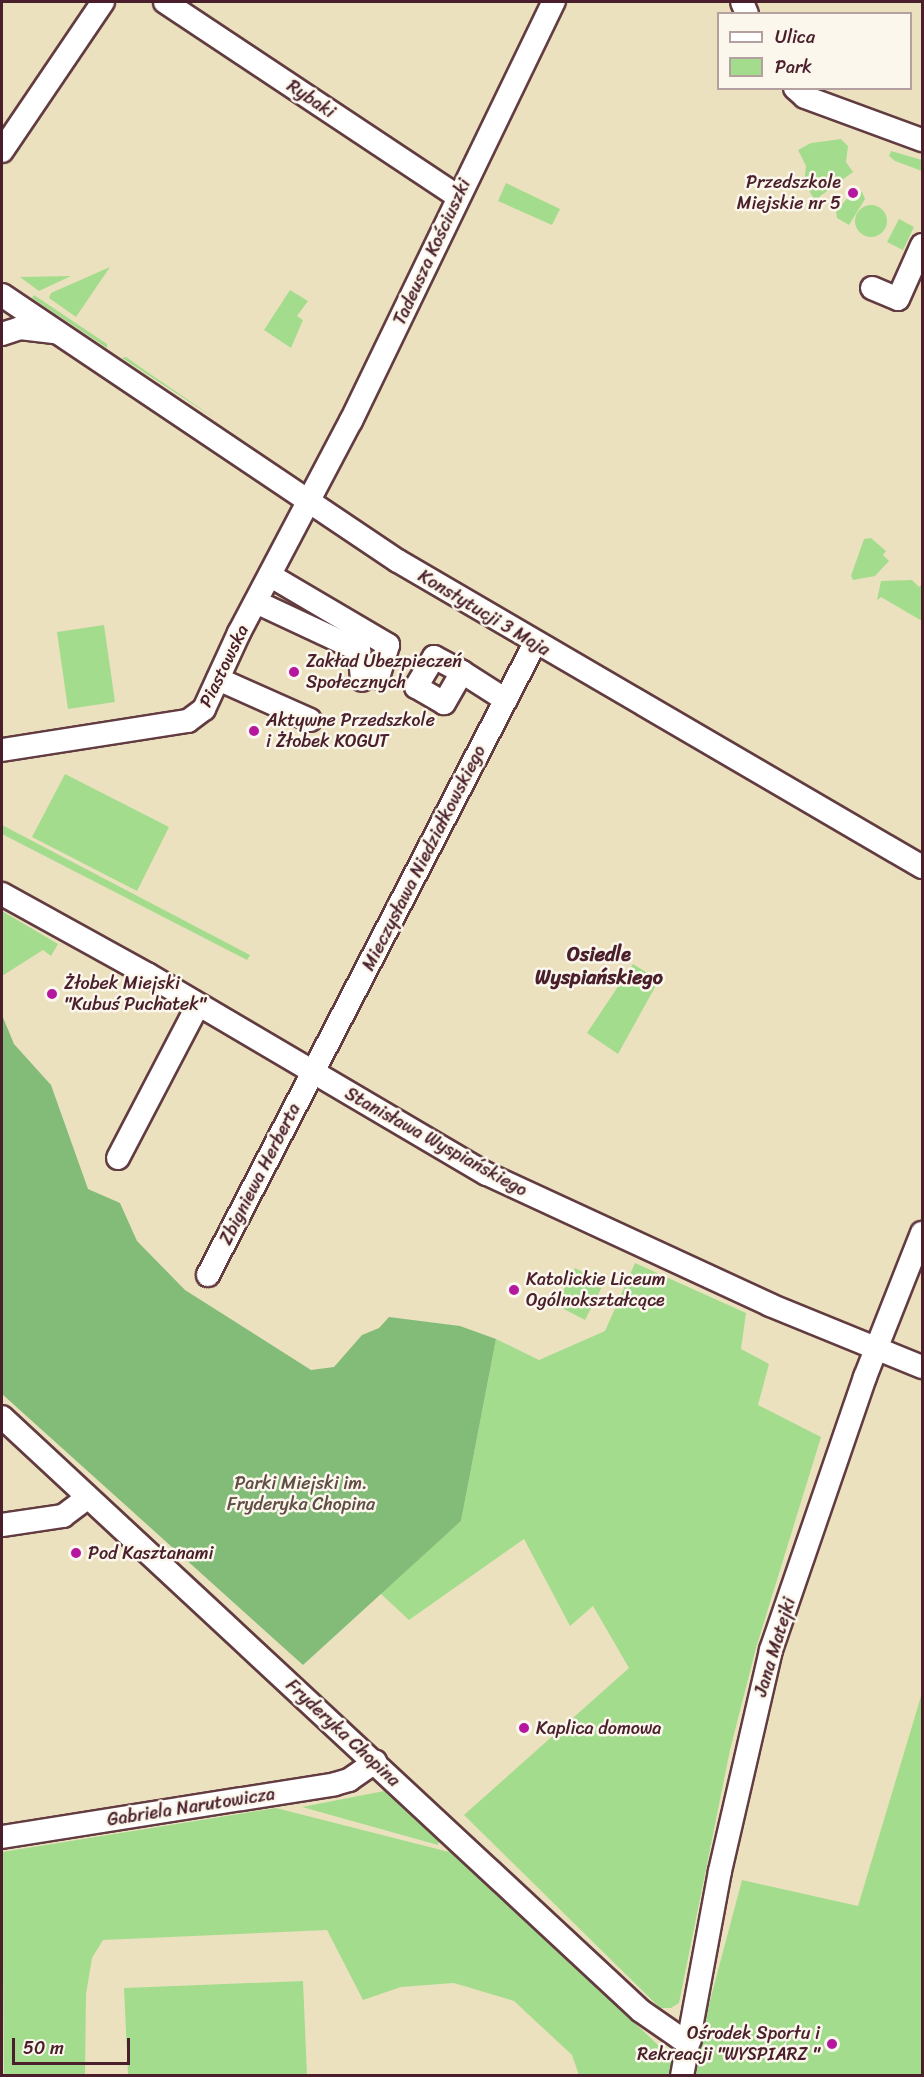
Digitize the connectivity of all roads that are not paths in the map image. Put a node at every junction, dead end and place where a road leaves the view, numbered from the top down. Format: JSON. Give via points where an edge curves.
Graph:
{"nodes":[{"id":1,"x":104,"y":2,"type":"edge"},
{"id":2,"x":165,"y":2,"type":"edge"},
{"id":3,"x":554,"y":2,"type":"edge"},
{"id":4,"x":797,"y":90,"type":"edge"},
{"id":5,"x":922,"y":140,"type":"edge"},
{"id":6,"x":2,"y":151,"type":"edge"},
{"id":7,"x":458,"y":197,"type":"junction"},
{"id":8,"x":922,"y":245,"type":"edge"},
{"id":9,"x":872,"y":288,"type":"dead end"},
{"id":10,"x":2,"y":295,"type":"edge"},
{"id":11,"x":13,"y":309,"type":"edge"},
{"id":12,"x":2,"y":334,"type":"edge"},
{"id":13,"x":61,"y":334,"type":"junction"},
{"id":14,"x":310,"y":502,"type":"junction"},
{"id":15,"x":271,"y":576,"type":"junction"},
{"id":16,"x":256,"y":602,"type":"junction"},
{"id":17,"x":536,"y":643,"type":"junction"},
{"id":18,"x":462,"y":672,"type":"dead end"},
{"id":19,"x":218,"y":680,"type":"junction"},
{"id":20,"x":506,"y":700,"type":"junction"},
{"id":21,"x":310,"y":720,"type":"dead end"},
{"id":22,"x":2,"y":750,"type":"edge"},
{"id":23,"x":922,"y":867,"type":"edge"},
{"id":24,"x":2,"y":894,"type":"edge"},
{"id":25,"x":198,"y":1005,"type":"junction"},
{"id":26,"x":312,"y":1073,"type":"junction"},
{"id":27,"x":118,"y":1158,"type":"dead end"},
{"id":28,"x":922,"y":1233,"type":"edge"},
{"id":29,"x":208,"y":1275,"type":"dead end"},
{"id":30,"x":877,"y":1347,"type":"junction"},
{"id":31,"x":922,"y":1367,"type":"edge"},
{"id":32,"x":2,"y":1417,"type":"edge"},
{"id":33,"x":87,"y":1498,"type":"junction"},
{"id":34,"x":2,"y":1525,"type":"edge"},
{"id":35,"x":375,"y":1762,"type":"junction"},
{"id":36,"x":2,"y":1836,"type":"edge"},
{"id":37,"x":690,"y":2040,"type":"junction"},
{"id":38,"x":682,"y":2076,"type":"edge"}],
"edges":[{"from":1,"to":6,"type":"street"},
{"from":2,"to":7,"type":"street","name":"Rybaki"},
{"from":3,"to":7,"type":"street","name":"Tadeusza Kościuszki"},
{"from":4,"to":5,"type":"street","via":[[805,97]]},
{"from":7,"to":14,"type":"street","name":"Tadeusza Kościuszki"},
{"from":8,"to":9,"type":"street","via":[[898,299]]},
{"from":10,"to":11,"type":"street","name":"Konstytucji 3 Maja"},
{"from":11,"to":13,"type":"street","name":"Konstytucji 3 Maja"},
{"from":12,"to":13,"type":"street","name":"Konstytucji 3 Maja","via":[[20,328]]},
{"from":13,"to":14,"type":"street","name":"Konstytucji 3 Maja"},
{"from":14,"to":15,"type":"street","name":"Piastowska"},
{"from":14,"to":17,"type":"street","name":"Konstytucji 3 Maja","via":[[398,561]]},
{"from":15,"to":16,"type":"street","name":"Piastowska"},
{"from":15,"to":16,"type":"street","via":[[388,645],[370,679],[359,650]]},
{"from":16,"to":19,"type":"street","name":"Piastowska"},
{"from":17,"to":20,"type":"street","name":"Mieczysława Niedziałkowskiego"},
{"from":17,"to":23,"type":"street","name":"Konstytucji 3 Maja"},
{"from":18,"to":20,"type":"street"},
{"from":19,"to":21,"type":"street"},
{"from":19,"to":22,"type":"street","name":"Piastowska","via":[[204,709],[188,721]]},
{"from":20,"to":26,"type":"street","name":"Mieczysława Niedziałkowskiego"},
{"from":24,"to":25,"type":"street","name":"Stanisława Wyspiańskiego"},
{"from":25,"to":26,"type":"street","name":"Stanisława Wyspiańskiego"},
{"from":25,"to":27,"type":"street"},
{"from":26,"to":29,"type":"street","name":"Zbigniewa Herberta"},
{"from":26,"to":30,"type":"street","name":"Stanisława Wyspiańskiego","via":[[487,1174],[770,1305]]},
{"from":28,"to":30,"type":"street","name":"Jana Matejki"},
{"from":30,"to":31,"type":"street","name":"Stanisława Wyspiańskiego"},
{"from":30,"to":37,"type":"street","name":"Jana Matejki","via":[[771,1650],[720,1871]]},
{"from":32,"to":33,"type":"street","name":"Fryderyka Chopina"},
{"from":33,"to":34,"type":"street","via":[[63,1516]]},
{"from":33,"to":35,"type":"street","name":"Fryderyka Chopina"},
{"from":35,"to":36,"type":"street","name":"Gabriela Narutowicza","via":[[349,1780],[335,1784]]},
{"from":35,"to":37,"type":"street","name":"Fryderyka Chopina","via":[[641,2011],[680,2038]]},
{"from":37,"to":38,"type":"street","name":"Jana Matejki"}]}
